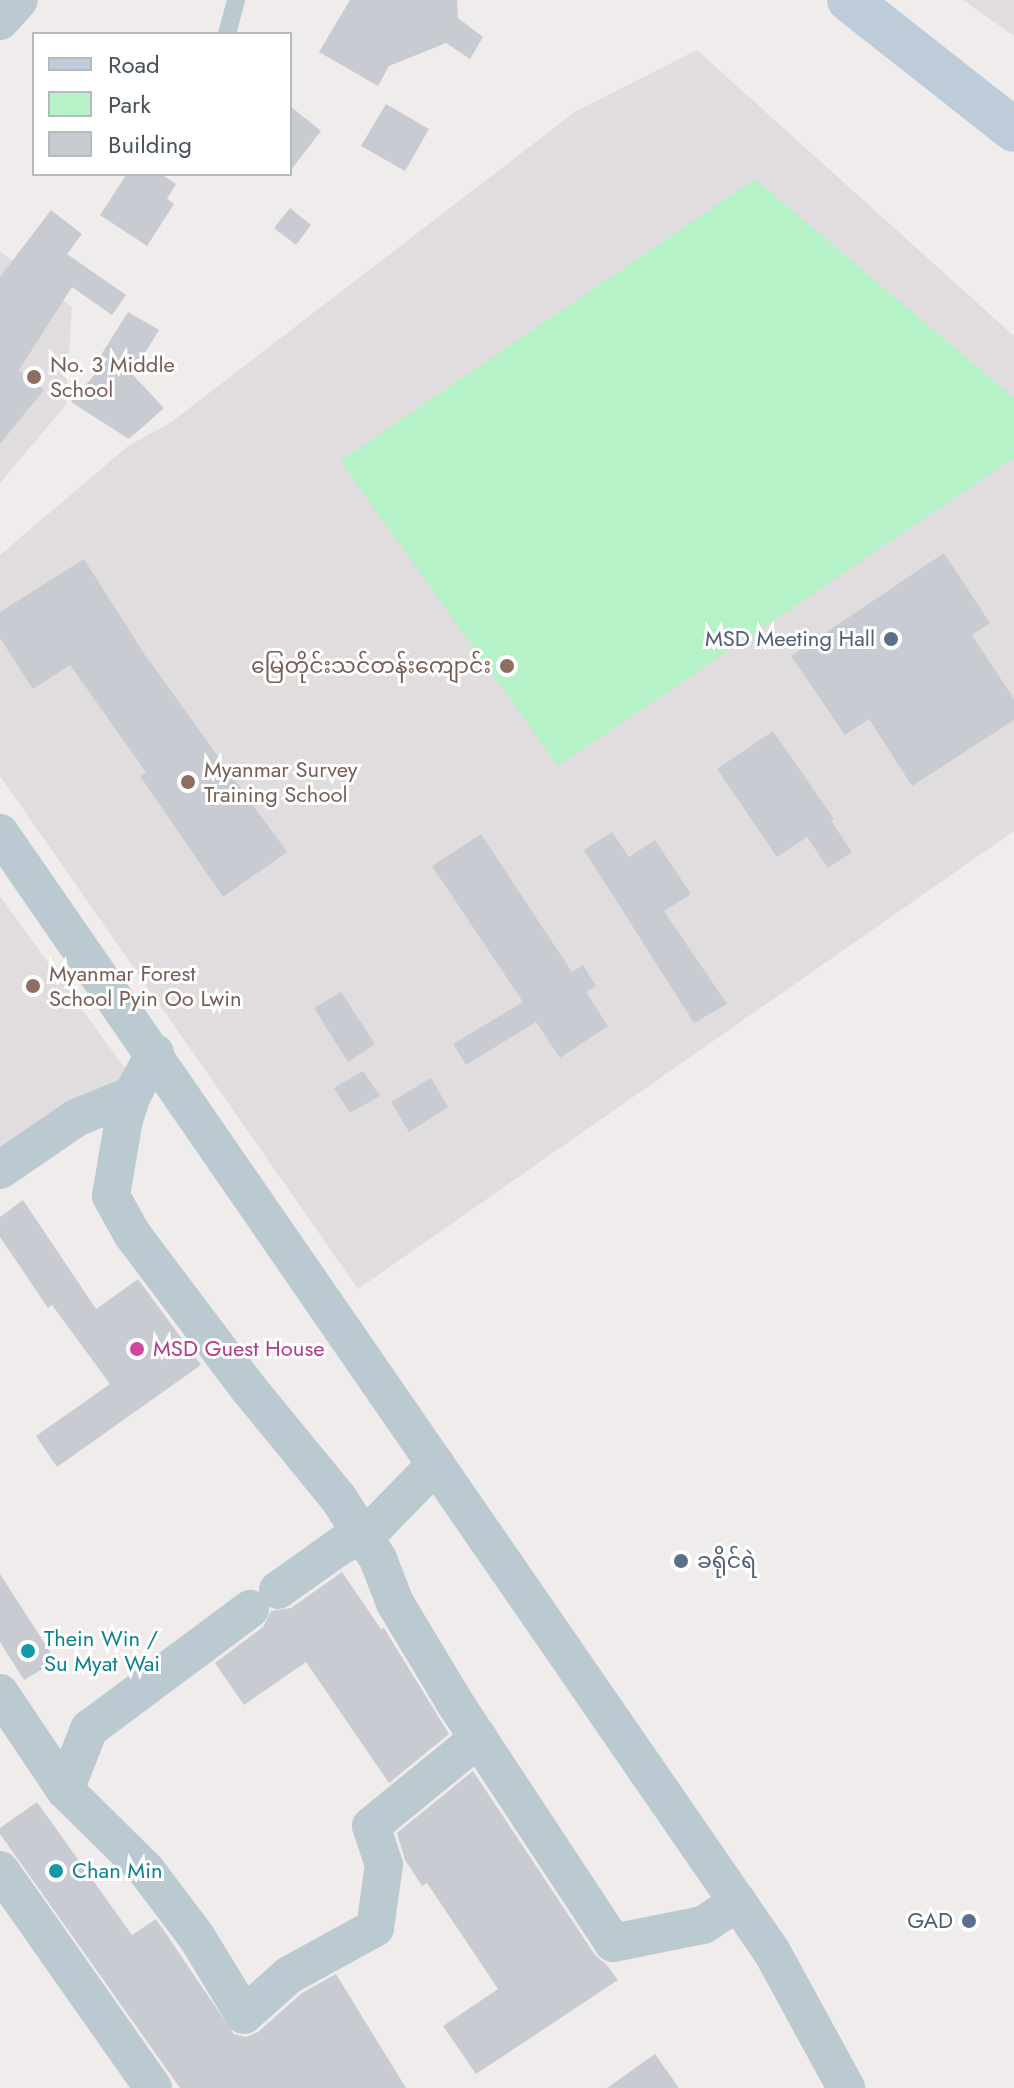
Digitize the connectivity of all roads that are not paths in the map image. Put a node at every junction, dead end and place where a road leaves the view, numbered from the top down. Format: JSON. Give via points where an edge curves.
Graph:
{"nodes":[{"id":1,"x":19,"y":0,"type":"edge"},
{"id":2,"x":236,"y":0,"type":"edge"},
{"id":3,"x":849,"y":0,"type":"edge"},
{"id":4,"x":0,"y":21,"type":"edge"},
{"id":5,"x":228,"y":32,"type":"edge"},
{"id":6,"x":1014,"y":130,"type":"edge"},
{"id":7,"x":0,"y":833,"type":"edge"},
{"id":8,"x":155,"y":1053,"type":"junction"},
{"id":9,"x":132,"y":1095,"type":"junction"},
{"id":10,"x":0,"y":1170,"type":"edge"},
{"id":11,"x":436,"y":1464,"type":"junction"},
{"id":12,"x":364,"y":1538,"type":"junction"},
{"id":13,"x":0,"y":1693,"type":"edge"},
{"id":14,"x":479,"y":1738,"type":"junction"},
{"id":15,"x":65,"y":1790,"type":"junction"},
{"id":16,"x":0,"y":1870,"type":"edge"},
{"id":17,"x":738,"y":1902,"type":"junction"},
{"id":18,"x":153,"y":2088,"type":"edge"},
{"id":19,"x":846,"y":2088,"type":"edge"}],
"edges":[{"from":1,"to":4,"type":"street"},
{"from":2,"to":5,"type":"lane"},
{"from":3,"to":6,"type":"street"},
{"from":7,"to":8,"type":"street"},
{"from":8,"to":9,"type":"street"},
{"from":8,"to":11,"type":"street"},
{"from":9,"to":10,"type":"street","via":[[76,1118]]},
{"from":9,"to":12,"type":"street","via":[[111,1196],[132,1234]]},
{"from":11,"to":12,"type":"street"},
{"from":11,"to":17,"type":"street"},
{"from":12,"to":14,"type":"street","via":[[395,1603]]},
{"from":12,"to":15,"type":"street","via":[[343,1544],[89,1729]]},
{"from":13,"to":15,"type":"street"},
{"from":14,"to":15,"type":"street","via":[[371,1826],[384,1865],[375,1928],[289,1975],[244,2015],[196,1936],[146,1870]]},
{"from":14,"to":17,"type":"street","via":[[613,1943],[703,1925]]},
{"from":16,"to":18,"type":"street"},
{"from":17,"to":19,"type":"street","via":[[772,1952]]}]}
